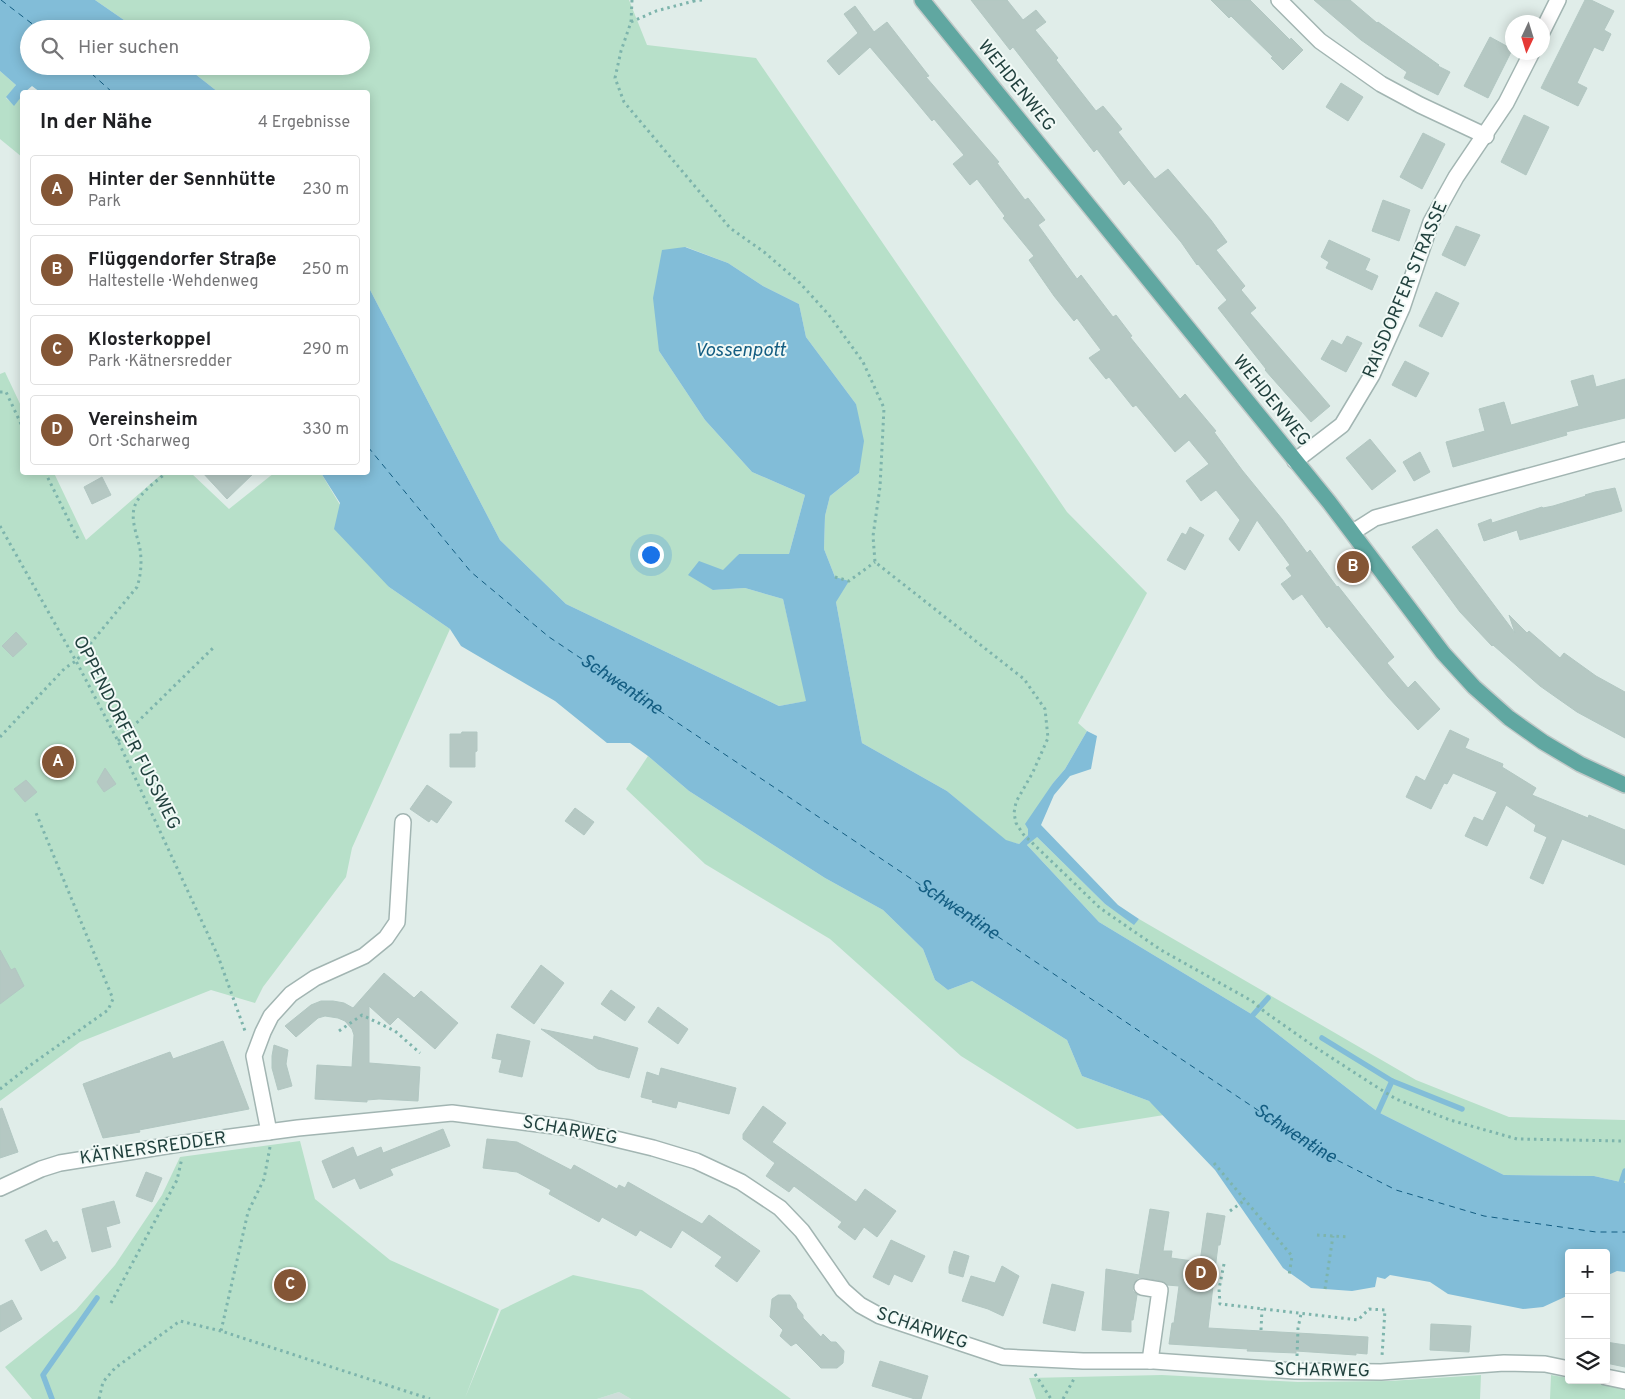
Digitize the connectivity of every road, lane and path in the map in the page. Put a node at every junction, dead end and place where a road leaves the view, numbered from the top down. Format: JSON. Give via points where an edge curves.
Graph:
{"nodes":[{"id":1,"x":632,"y":0,"type":"edge"},
{"id":2,"x":702,"y":0,"type":"edge"},
{"id":3,"x":922,"y":0,"type":"edge"},
{"id":4,"x":1279,"y":0,"type":"edge"},
{"id":5,"x":1558,"y":0,"type":"edge"},
{"id":6,"x":693,"y":1,"type":"edge"},
{"id":7,"x":1550,"y":16,"type":"edge"},
{"id":8,"x":631,"y":22,"type":"junction"},
{"id":9,"x":1528,"y":60,"type":"edge"},
{"id":10,"x":1486,"y":136,"type":"junction"},
{"id":11,"x":0,"y":392,"type":"edge"},
{"id":12,"x":20,"y":422,"type":"edge"},
{"id":13,"x":1625,"y":450,"type":"edge"},
{"id":14,"x":1295,"y":461,"type":"junction"},
{"id":15,"x":46,"y":475,"type":"edge"},
{"id":16,"x":164,"y":475,"type":"edge"},
{"id":17,"x":0,"y":526,"type":"edge"},
{"id":18,"x":1352,"y":532,"type":"junction"},
{"id":19,"x":79,"y":541,"type":"dead end"},
{"id":20,"x":875,"y":562,"type":"junction"},
{"id":21,"x":835,"y":577,"type":"dead end"},
{"id":22,"x":214,"y":648,"type":"dead end"},
{"id":23,"x":76,"y":661,"type":"junction"},
{"id":24,"x":0,"y":737,"type":"edge"},
{"id":25,"x":118,"y":742,"type":"junction"},
{"id":26,"x":1625,"y":785,"type":"edge"},
{"id":27,"x":36,"y":813,"type":"dead end"},
{"id":28,"x":403,"y":822,"type":"dead end"},
{"id":29,"x":235,"y":1002,"type":"dead end"},
{"id":30,"x":339,"y":1031,"type":"dead end"},
{"id":31,"x":420,"y":1053,"type":"dead end"},
{"id":32,"x":0,"y":1089,"type":"edge"},
{"id":33,"x":310,"y":1128,"type":"joint"},
{"id":34,"x":269,"y":1132,"type":"junction"},
{"id":35,"x":1624,"y":1141,"type":"edge"},
{"id":36,"x":185,"y":1143,"type":"junction"},
{"id":37,"x":1214,"y":1163,"type":"dead end"},
{"id":38,"x":0,"y":1188,"type":"edge"},
{"id":39,"x":1245,"y":1200,"type":"junction"},
{"id":40,"x":1230,"y":1211,"type":"dead end"},
{"id":41,"x":1317,"y":1235,"type":"dead end"},
{"id":42,"x":1333,"y":1236,"type":"junction"},
{"id":43,"x":1349,"y":1237,"type":"dead end"},
{"id":44,"x":1224,"y":1264,"type":"dead end"},
{"id":45,"x":1289,"y":1276,"type":"dead end"},
{"id":46,"x":1142,"y":1287,"type":"dead end"},
{"id":47,"x":1325,"y":1289,"type":"dead end"},
{"id":48,"x":111,"y":1303,"type":"dead end"},
{"id":49,"x":1262,"y":1309,"type":"junction"},
{"id":50,"x":1301,"y":1314,"type":"junction"},
{"id":51,"x":1261,"y":1330,"type":"dead end"},
{"id":52,"x":221,"y":1331,"type":"junction"},
{"id":53,"x":1296,"y":1356,"type":"dead end"},
{"id":54,"x":1025,"y":1359,"type":"junction"},
{"id":55,"x":1382,"y":1360,"type":"dead end"},
{"id":56,"x":1084,"y":1361,"type":"junction"},
{"id":57,"x":1150,"y":1361,"type":"junction"},
{"id":58,"x":1565,"y":1368,"type":"edge"},
{"id":59,"x":1610,"y":1378,"type":"edge"},
{"id":60,"x":1625,"y":1381,"type":"edge"},
{"id":61,"x":99,"y":1399,"type":"edge"},
{"id":62,"x":430,"y":1399,"type":"edge"},
{"id":63,"x":1051,"y":1399,"type":"edge"},
{"id":64,"x":1063,"y":1399,"type":"edge"}],
"edges":[{"from":1,"to":8,"type":"path"},
{"from":2,"to":6,"type":"path"},
{"from":3,"to":14,"type":"main road","name":"WEHDENWEG"},
{"from":4,"to":10,"type":"street","via":[[1320,41],[1381,84]]},
{"from":5,"to":7,"type":"street"},
{"from":6,"to":8,"type":"path"},
{"from":8,"to":20,"type":"path","via":[[615,78],[624,102],[730,228],[800,283],[829,315],[863,362],[884,408],[880,487],[873,536]]},
{"from":9,"to":10,"type":"street","name":"RAISDORFER STRASSE"},
{"from":10,"to":14,"type":"street","name":"RAISDORFER STRASSE","via":[[1456,177],[1431,222],[1402,308],[1372,375],[1342,425]]},
{"from":11,"to":12,"type":"path","via":[[6,392]]},
{"from":13,"to":18,"type":"street","via":[[1375,518]]},
{"from":14,"to":18,"type":"main road","name":"WEHDENWEG"},
{"from":15,"to":19,"type":"path"},
{"from":16,"to":23,"type":"path","via":[[133,509],[141,576],[136,588]]},
{"from":17,"to":23,"type":"path","name":"OPPENDORFER FUSSWEG"},
{"from":18,"to":26,"type":"main road","name":"WEHDENWEG","via":[[1443,653],[1474,687],[1543,742]]},
{"from":20,"to":21,"type":"path","via":[[849,581]]},
{"from":20,"to":35,"type":"path","via":[[1024,679],[1045,709],[1048,738],[1016,802],[1016,824],[1032,844],[1100,908],[1161,950],[1252,1001],[1396,1099],[1450,1120],[1517,1139]]},
{"from":22,"to":25,"type":"path"},
{"from":23,"to":24,"type":"path","via":[[65,668]]},
{"from":23,"to":25,"type":"path","name":"OPPENDORFER FUSSWEG"},
{"from":25,"to":29,"type":"path","name":"OPPENDORFER FUSSWEG","via":[[218,956]]},
{"from":27,"to":32,"type":"path","via":[[113,999],[108,1010]]},
{"from":28,"to":34,"type":"street","via":[[397,922],[386,938],[364,956],[315,978],[291,994],[271,1016],[263,1032],[254,1056]]},
{"from":30,"to":31,"type":"path","via":[[362,1015],[395,1031]]},
{"from":33,"to":34,"type":"street","name":"KÄTNERSREDDER"},
{"from":33,"to":54,"type":"street","name":"SCHARWEG","via":[[452,1113],[570,1128],[696,1161],[741,1182],[780,1208],[802,1230],[843,1290],[860,1305],[880,1316],[1003,1357]]},
{"from":34,"to":36,"type":"street","name":"KÄTNERSREDDER"},
{"from":34,"to":52,"type":"path","via":[[271,1144],[264,1179],[248,1212]]},
{"from":36,"to":38,"type":"street","name":"KÄTNERSREDDER","via":[[60,1163]]},
{"from":36,"to":48,"type":"path","via":[[177,1180]]},
{"from":37,"to":39,"type":"path"},
{"from":39,"to":40,"type":"path"},
{"from":39,"to":45,"type":"path","via":[[1292,1256]]},
{"from":41,"to":42,"type":"path"},
{"from":42,"to":43,"type":"path"},
{"from":42,"to":47,"type":"path"},
{"from":44,"to":49,"type":"path","via":[[1220,1304]]},
{"from":46,"to":57,"type":"street","via":[[1160,1290]]},
{"from":49,"to":50,"type":"path"},
{"from":49,"to":51,"type":"path"},
{"from":50,"to":53,"type":"path"},
{"from":50,"to":55,"type":"path","via":[[1358,1320],[1369,1309],[1384,1310]]},
{"from":52,"to":61,"type":"path","via":[[180,1321],[115,1368],[103,1382]]},
{"from":52,"to":62,"type":"path"},
{"from":54,"to":56,"type":"street","name":"SCHARWEG"},
{"from":54,"to":63,"type":"path"},
{"from":56,"to":57,"type":"street","name":"SCHARWEG"},
{"from":56,"to":64,"type":"path"},
{"from":57,"to":58,"type":"street","name":"SCHARWEG","via":[[1295,1371],[1381,1372],[1504,1364],[1545,1364]]},
{"from":59,"to":60,"type":"street"}]}
